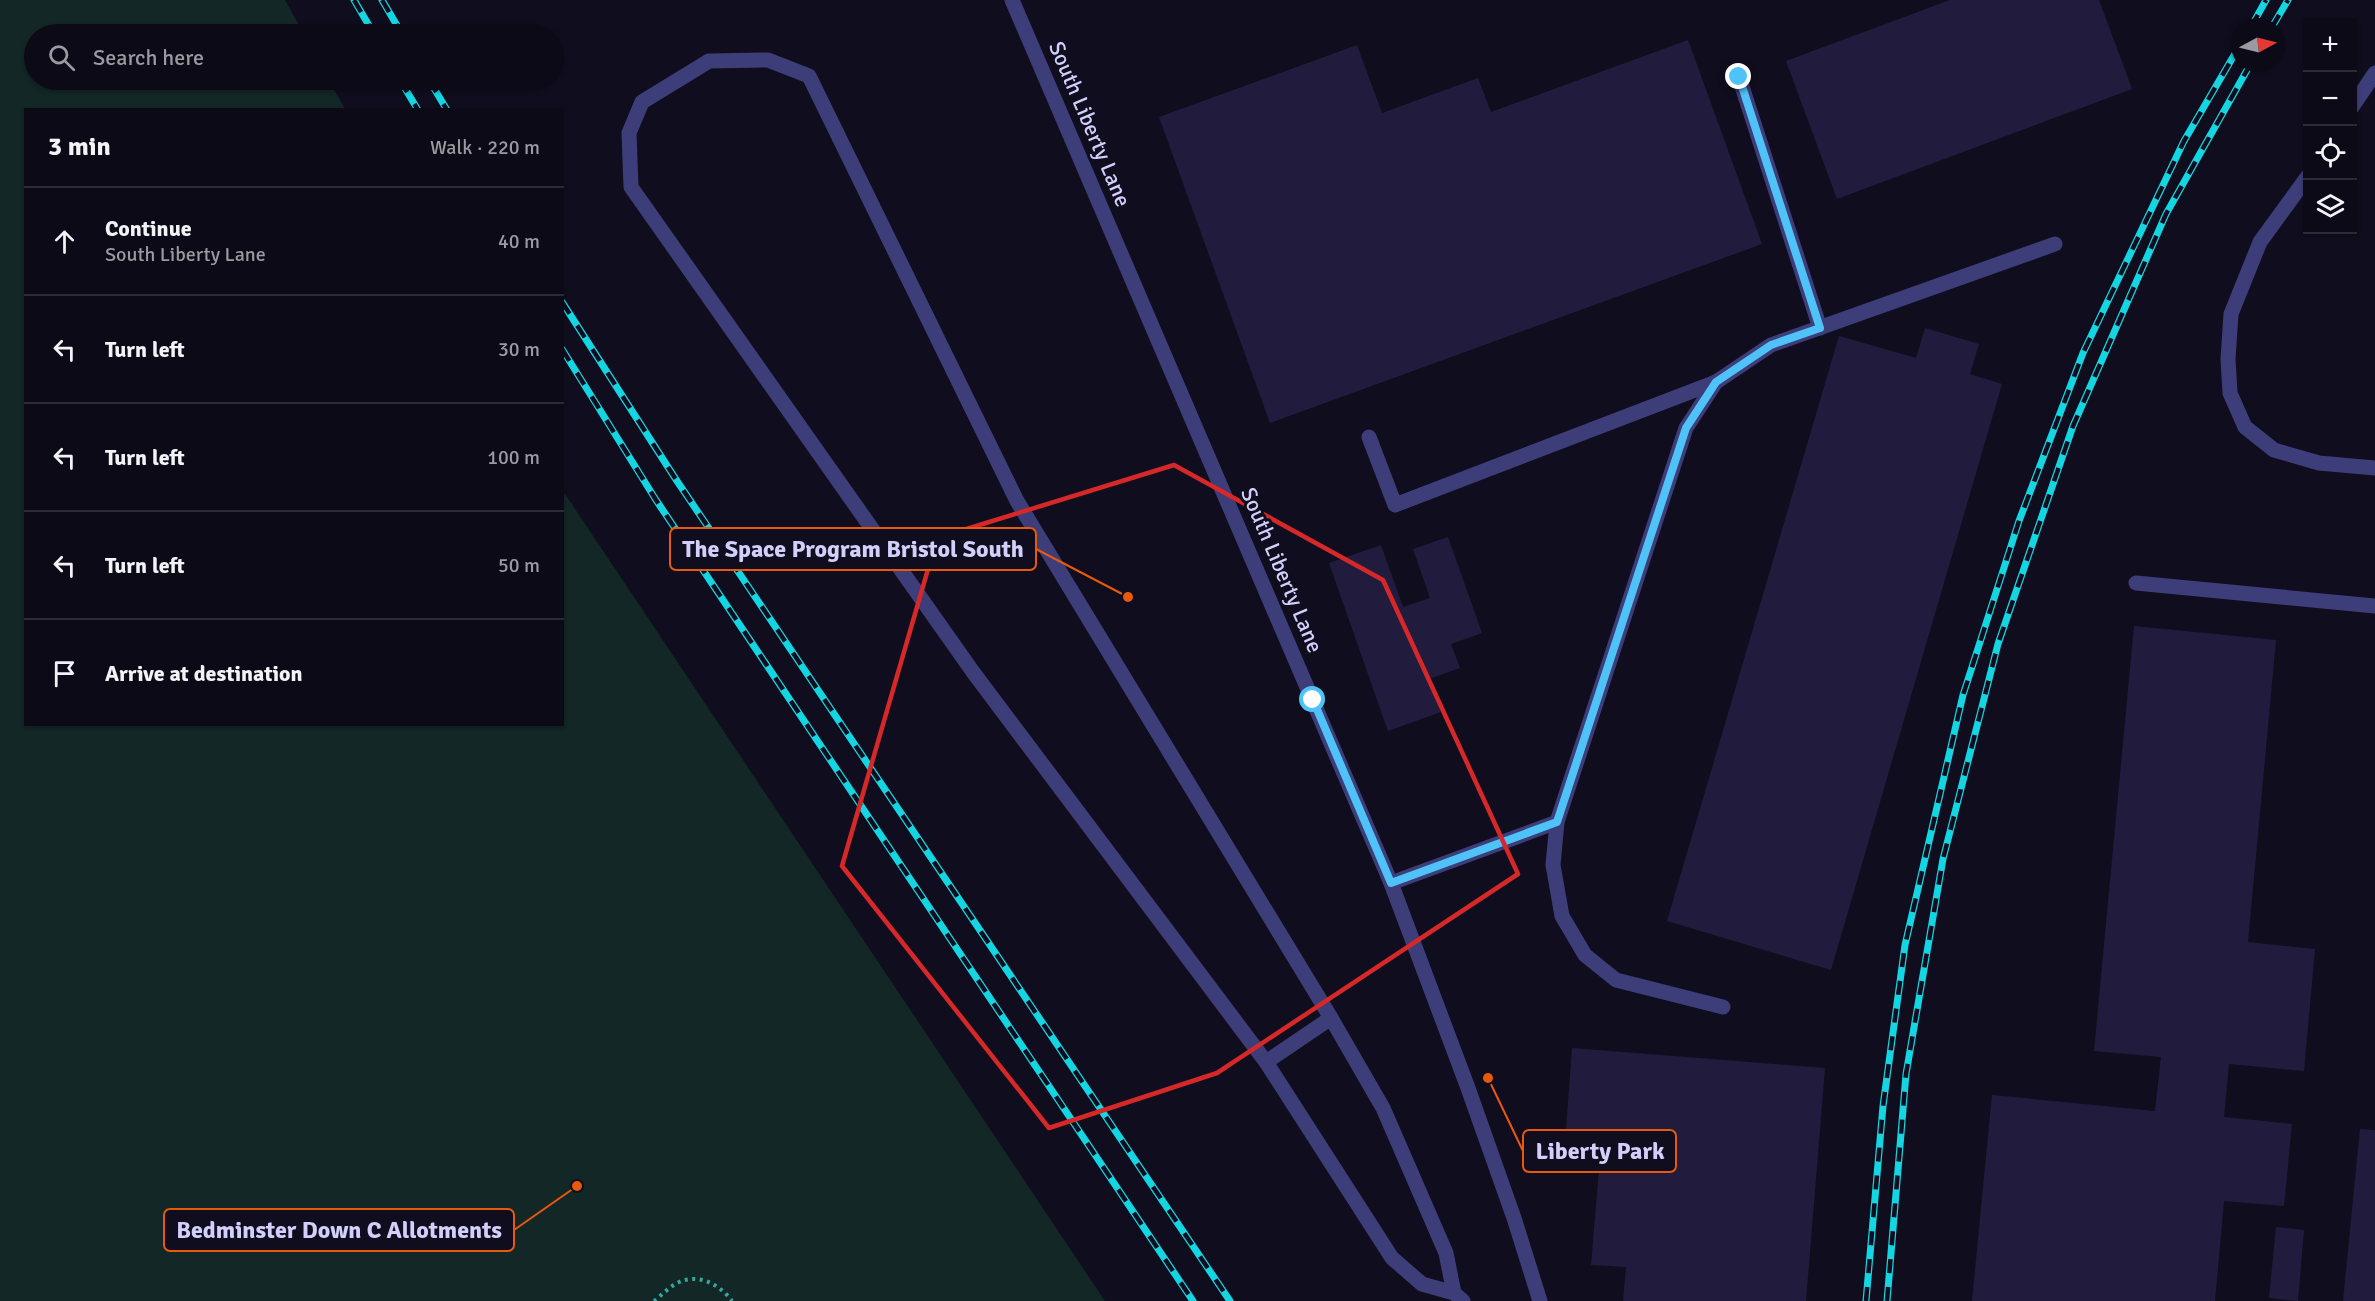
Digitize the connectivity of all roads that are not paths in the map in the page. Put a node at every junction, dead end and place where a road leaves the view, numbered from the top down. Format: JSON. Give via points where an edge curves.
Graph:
{"nodes":[{"id":1,"x":1012,"y":0,"type":"edge"},
{"id":2,"x":2375,"y":73,"type":"edge"},
{"id":3,"x":1739,"y":77,"type":"dead end"},
{"id":4,"x":2357,"y":100,"type":"edge"},
{"id":5,"x":2304,"y":180,"type":"edge"},
{"id":6,"x":2055,"y":244,"type":"dead end"},
{"id":7,"x":1820,"y":328,"type":"junction"},
{"id":8,"x":1716,"y":382,"type":"junction"},
{"id":9,"x":1369,"y":437,"type":"dead end"},
{"id":10,"x":2375,"y":468,"type":"edge"},
{"id":11,"x":2136,"y":583,"type":"dead end"},
{"id":12,"x":2375,"y":606,"type":"edge"},
{"id":13,"x":1557,"y":822,"type":"junction"},
{"id":14,"x":1391,"y":883,"type":"junction"},
{"id":15,"x":1723,"y":1007,"type":"dead end"},
{"id":16,"x":1331,"y":1018,"type":"junction"},
{"id":17,"x":1266,"y":1062,"type":"junction"},
{"id":18,"x":1459,"y":1297,"type":"edge"},
{"id":19,"x":1540,"y":1301,"type":"edge"}],
"edges":[{"from":1,"to":14,"type":"street","name":"South Liberty Lane"},
{"from":2,"to":4,"type":"street"},
{"from":3,"to":7,"type":"street"},
{"from":5,"to":10,"type":"street","via":[[2260,242],[2231,314],[2230,393],[2245,427],[2274,450],[2319,463]]},
{"from":6,"to":7,"type":"street"},
{"from":7,"to":8,"type":"street","via":[[1771,345]]},
{"from":8,"to":9,"type":"street","via":[[1395,505]]},
{"from":8,"to":13,"type":"street","via":[[1686,428]]},
{"from":11,"to":12,"type":"street"},
{"from":13,"to":14,"type":"street"},
{"from":13,"to":15,"type":"street","via":[[1553,865],[1562,916],[1585,955],[1616,980]]},
{"from":14,"to":19,"type":"street","name":"South Liberty Lane","via":[[1484,1132]]},
{"from":16,"to":17,"type":"street"},
{"from":16,"to":17,"type":"street","via":[[1017,501],[809,76],[768,60],[710,61],[642,102],[629,134],[631,187],[973,672]]},
{"from":16,"to":18,"type":"street","via":[[1383,1108],[1446,1253]]},
{"from":17,"to":18,"type":"street","via":[[1392,1258],[1422,1284]]}]}
